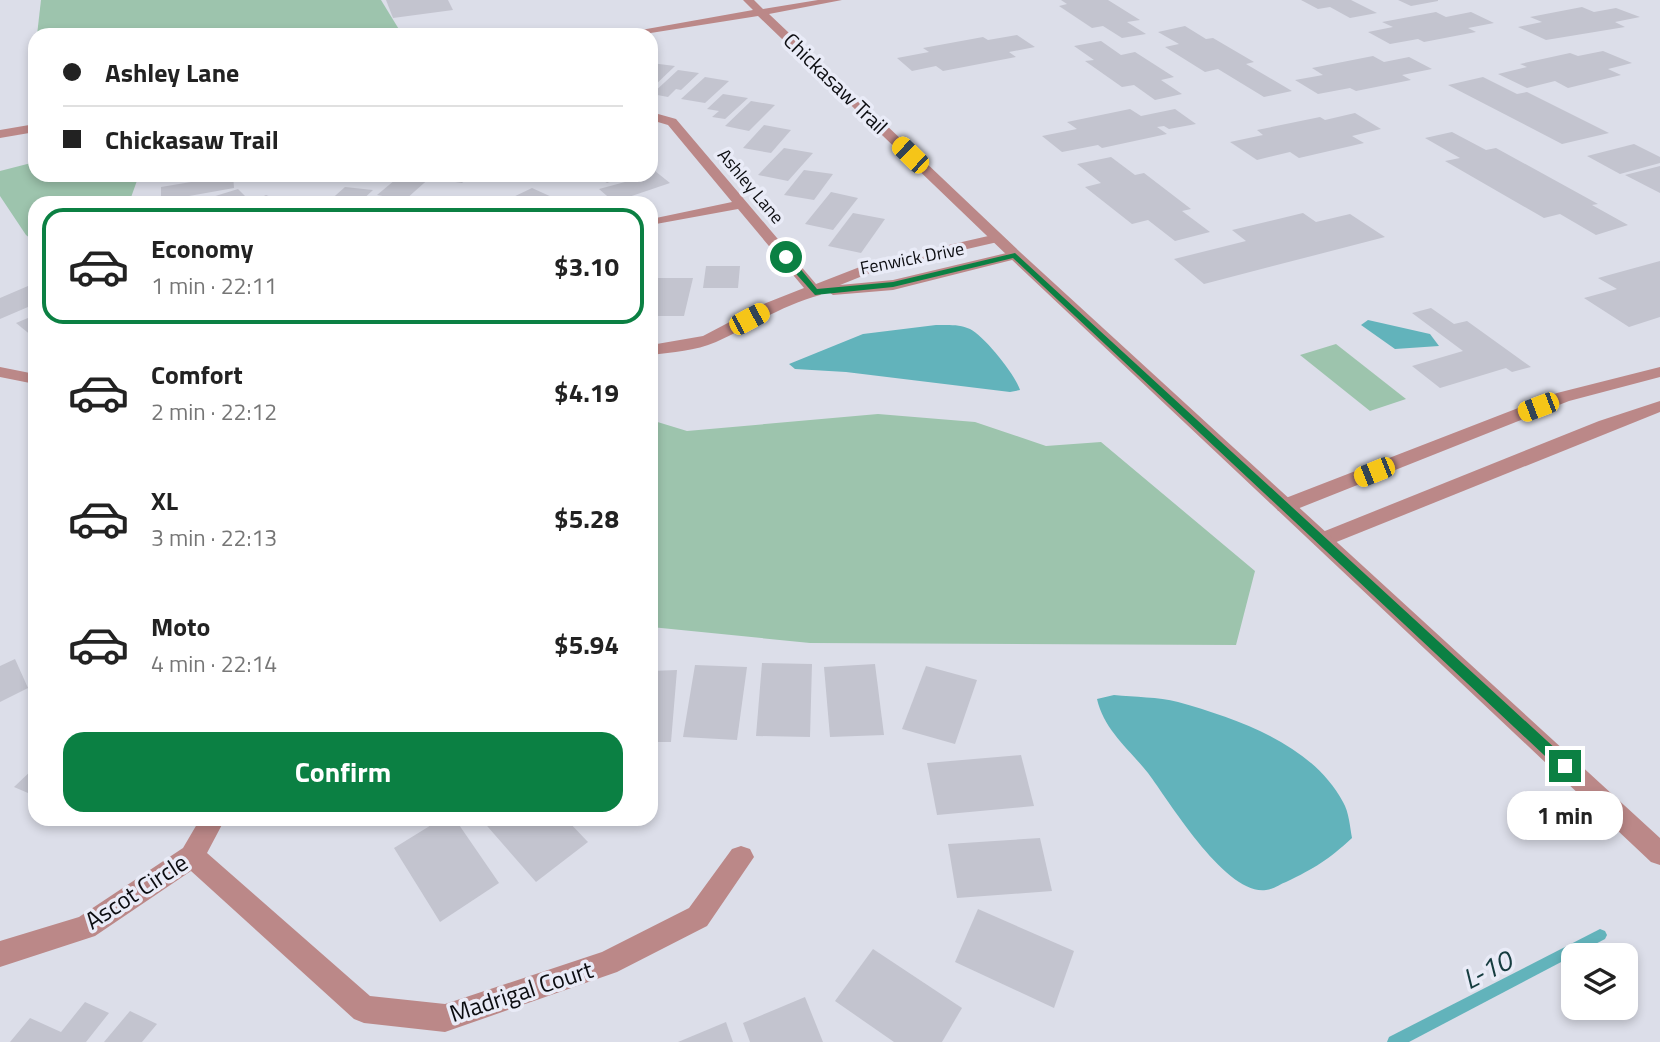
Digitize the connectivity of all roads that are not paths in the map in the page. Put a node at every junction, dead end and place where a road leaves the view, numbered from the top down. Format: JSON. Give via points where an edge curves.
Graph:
{"nodes":[{"id":1,"x":748,"y":0,"type":"edge"},
{"id":2,"x":837,"y":0,"type":"edge"},
{"id":3,"x":761,"y":12,"type":"junction"},
{"id":4,"x":658,"y":29,"type":"edge"},
{"id":5,"x":658,"y":118,"type":"edge"},
{"id":6,"x":28,"y":129,"type":"edge"},
{"id":7,"x":0,"y":134,"type":"edge"},
{"id":8,"x":742,"y":204,"type":"junction"},
{"id":9,"x":661,"y":221,"type":"dead end"},
{"id":10,"x":997,"y":238,"type":"junction"},
{"id":11,"x":1015,"y":255,"type":"junction"},
{"id":12,"x":815,"y":292,"type":"junction"},
{"id":13,"x":658,"y":349,"type":"edge"},
{"id":14,"x":0,"y":372,"type":"edge"},
{"id":15,"x":1660,"y":372,"type":"edge"},
{"id":16,"x":28,"y":378,"type":"edge"},
{"id":17,"x":1660,"y":406,"type":"edge"},
{"id":18,"x":1285,"y":506,"type":"junction"},
{"id":19,"x":1322,"y":540,"type":"junction"},
{"id":20,"x":209,"y":826,"type":"edge"},
{"id":21,"x":1660,"y":854,"type":"edge"},
{"id":22,"x":192,"y":856,"type":"junction"},
{"id":23,"x":741,"y":857,"type":"dead end"},
{"id":24,"x":0,"y":954,"type":"edge"}],
"edges":[{"from":1,"to":3,"type":"street","name":"Chickasaw Trail"},
{"from":2,"to":3,"type":"street"},
{"from":3,"to":4,"type":"street"},
{"from":3,"to":10,"type":"street","name":"Chickasaw Trail"},
{"from":5,"to":8,"type":"street","name":"Ashley Lane","via":[[673,122]]},
{"from":6,"to":7,"type":"street"},
{"from":8,"to":9,"type":"street"},
{"from":8,"to":12,"type":"street","name":"Ashley Lane"},
{"from":10,"to":11,"type":"street","name":"Chickasaw Trail"},
{"from":10,"to":12,"type":"street","name":"Fenwick Drive","via":[[875,267]]},
{"from":11,"to":12,"type":"street","name":"Fenwick Drive","via":[[893,285]]},
{"from":11,"to":18,"type":"street","name":"Chickasaw Trail"},
{"from":12,"to":13,"type":"street","name":"Fenwick Drive","via":[[772,306],[709,339]]},
{"from":14,"to":16,"type":"street"},
{"from":15,"to":18,"type":"street","via":[[1563,397]]},
{"from":17,"to":19,"type":"street"},
{"from":18,"to":19,"type":"street","name":"Chickasaw Trail"},
{"from":19,"to":21,"type":"street","name":"Chickasaw Trail"},
{"from":20,"to":22,"type":"street","name":"Ascot Circle"},
{"from":22,"to":23,"type":"street","name":"Madrigal Court","via":[[364,1009],[445,1018],[608,963],[698,917]]},
{"from":22,"to":24,"type":"street","name":"Ascot Circle","via":[[86,927]]}]}
